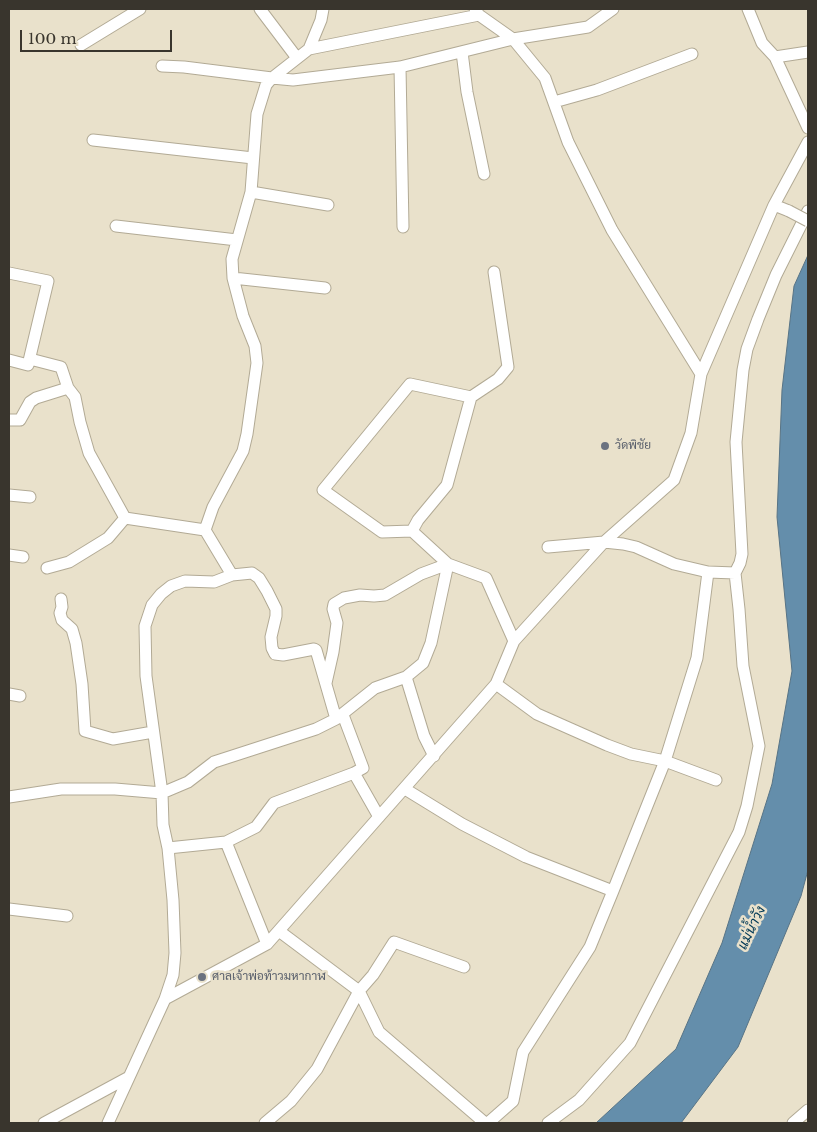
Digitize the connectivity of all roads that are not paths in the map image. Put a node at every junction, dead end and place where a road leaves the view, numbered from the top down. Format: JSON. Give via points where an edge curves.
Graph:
{"nodes":[{"id":1,"x":140,"y":9,"type":"edge"},
{"id":2,"x":260,"y":9,"type":"edge"},
{"id":3,"x":323,"y":9,"type":"edge"},
{"id":4,"x":613,"y":9,"type":"edge"},
{"id":5,"x":748,"y":9,"type":"edge"},
{"id":6,"x":477,"y":12,"type":"edge"},
{"id":7,"x":513,"y":39,"type":"junction"},
{"id":8,"x":81,"y":45,"type":"dead end"},
{"id":9,"x":309,"y":49,"type":"junction"},
{"id":10,"x":462,"y":52,"type":"junction"},
{"id":11,"x":808,"y":52,"type":"edge"},
{"id":12,"x":692,"y":54,"type":"dead end"},
{"id":13,"x":775,"y":57,"type":"junction"},
{"id":14,"x":297,"y":58,"type":"junction"},
{"id":15,"x":162,"y":66,"type":"dead end"},
{"id":16,"x":400,"y":67,"type":"junction"},
{"id":17,"x":272,"y":78,"type":"junction"},
{"id":18,"x":554,"y":102,"type":"junction"},
{"id":19,"x":808,"y":128,"type":"edge"},
{"id":20,"x":93,"y":140,"type":"dead end"},
{"id":21,"x":808,"y":142,"type":"edge"},
{"id":22,"x":253,"y":158,"type":"junction"},
{"id":23,"x":484,"y":174,"type":"dead end"},
{"id":24,"x":251,"y":192,"type":"junction"},
{"id":25,"x":328,"y":205,"type":"dead end"},
{"id":26,"x":774,"y":205,"type":"junction"},
{"id":27,"x":808,"y":211,"type":"edge"},
{"id":28,"x":808,"y":221,"type":"edge"},
{"id":29,"x":116,"y":226,"type":"dead end"},
{"id":30,"x":403,"y":227,"type":"dead end"},
{"id":31,"x":237,"y":240,"type":"junction"},
{"id":32,"x":9,"y":272,"type":"edge"},
{"id":33,"x":494,"y":272,"type":"dead end"},
{"id":34,"x":233,"y":278,"type":"junction"},
{"id":35,"x":325,"y":288,"type":"dead end"},
{"id":36,"x":30,"y":359,"type":"junction"},
{"id":37,"x":9,"y":360,"type":"edge"},
{"id":38,"x":702,"y":374,"type":"junction"},
{"id":39,"x":68,"y":388,"type":"junction"},
{"id":40,"x":471,"y":397,"type":"junction"},
{"id":41,"x":9,"y":420,"type":"edge"},
{"id":42,"x":9,"y":495,"type":"edge"},
{"id":43,"x":30,"y":497,"type":"dead end"},
{"id":44,"x":125,"y":518,"type":"junction"},
{"id":45,"x":205,"y":530,"type":"junction"},
{"id":46,"x":412,"y":531,"type":"junction"},
{"id":47,"x":604,"y":542,"type":"junction"},
{"id":48,"x":548,"y":546,"type":"dead end"},
{"id":49,"x":9,"y":555,"type":"edge"},
{"id":50,"x":23,"y":557,"type":"dead end"},
{"id":51,"x":448,"y":564,"type":"junction"},
{"id":52,"x":48,"y":568,"type":"dead end"},
{"id":53,"x":708,"y":572,"type":"junction"},
{"id":54,"x":735,"y":572,"type":"junction"},
{"id":55,"x":232,"y":575,"type":"junction"},
{"id":56,"x":61,"y":598,"type":"dead end"},
{"id":57,"x":514,"y":640,"type":"junction"},
{"id":58,"x":406,"y":676,"type":"junction"},
{"id":59,"x":326,"y":683,"type":"junction"},
{"id":60,"x":496,"y":684,"type":"junction"},
{"id":61,"x":339,"y":717,"type":"junction"},
{"id":62,"x":153,"y":732,"type":"junction"},
{"id":63,"x":434,"y":756,"type":"junction"},
{"id":64,"x":664,"y":761,"type":"junction"},
{"id":65,"x":354,"y":773,"type":"junction"},
{"id":66,"x":716,"y":780,"type":"dead end"},
{"id":67,"x":406,"y":789,"type":"junction"},
{"id":68,"x":162,"y":793,"type":"junction"},
{"id":69,"x":9,"y":797,"type":"edge"},
{"id":70,"x":379,"y":817,"type":"junction"},
{"id":71,"x":226,"y":842,"type":"junction"},
{"id":72,"x":168,"y":848,"type":"junction"},
{"id":73,"x":613,"y":891,"type":"junction"},
{"id":74,"x":9,"y":909,"type":"edge"},
{"id":75,"x":67,"y":916,"type":"dead end"},
{"id":76,"x":279,"y":931,"type":"junction"},
{"id":77,"x":267,"y":944,"type":"junction"},
{"id":78,"x":464,"y":967,"type":"dead end"},
{"id":79,"x":359,"y":991,"type":"junction"},
{"id":80,"x":165,"y":999,"type":"junction"},
{"id":81,"x":129,"y":1077,"type":"junction"},
{"id":82,"x":808,"y":1110,"type":"edge"},
{"id":83,"x":44,"y":1123,"type":"edge"},
{"id":84,"x":108,"y":1123,"type":"edge"},
{"id":85,"x":265,"y":1123,"type":"edge"},
{"id":86,"x":487,"y":1123,"type":"edge"},
{"id":87,"x":548,"y":1123,"type":"edge"},
{"id":88,"x":794,"y":1123,"type":"edge"}],
"edges":[{"from":1,"to":8,"type":"street"},
{"from":2,"to":14,"type":"street"},
{"from":3,"to":9,"type":"street"},
{"from":4,"to":7,"type":"street","via":[[588,27]]},
{"from":5,"to":13,"type":"street","via":[[762,43]]},
{"from":6,"to":7,"type":"street"},
{"from":6,"to":9,"type":"street"},
{"from":7,"to":10,"type":"street"},
{"from":7,"to":18,"type":"street","via":[[546,78]]},
{"from":9,"to":14,"type":"street"},
{"from":10,"to":16,"type":"street"},
{"from":10,"to":23,"type":"street"},
{"from":11,"to":13,"type":"street"},
{"from":12,"to":18,"type":"street"},
{"from":13,"to":19,"type":"street"},
{"from":14,"to":17,"type":"street"},
{"from":15,"to":17,"type":"street"},
{"from":16,"to":17,"type":"street","via":[[293,80]]},
{"from":16,"to":30,"type":"street"},
{"from":17,"to":22,"type":"street","via":[[260,99]]},
{"from":18,"to":38,"type":"street","via":[[568,142],[612,230]]},
{"from":20,"to":22,"type":"street"},
{"from":21,"to":26,"type":"street"},
{"from":22,"to":24,"type":"street"},
{"from":24,"to":25,"type":"street"},
{"from":24,"to":31,"type":"street"},
{"from":26,"to":28,"type":"street","bridge":true},
{"from":26,"to":38,"type":"street"},
{"from":27,"to":54,"type":"street","via":[[758,319],[742,370],[736,442],[742,554]]},
{"from":29,"to":31,"type":"street"},
{"from":31,"to":34,"type":"street","via":[[232,259]]},
{"from":32,"to":36,"type":"street","via":[[48,281]]},
{"from":33,"to":40,"type":"street","via":[[508,367],[498,379]]},
{"from":34,"to":35,"type":"street"},
{"from":34,"to":45,"type":"street","via":[[243,316],[256,346],[257,363],[243,450],[213,507]]},
{"from":36,"to":37,"type":"street","via":[[28,365]]},
{"from":36,"to":39,"type":"street","via":[[61,367]]},
{"from":38,"to":47,"type":"street","via":[[691,434],[674,480]]},
{"from":39,"to":41,"type":"street","via":[[36,398],[20,420]]},
{"from":39,"to":44,"type":"street","via":[[75,397],[89,453]]},
{"from":40,"to":46,"type":"street","via":[[447,485]]},
{"from":40,"to":46,"type":"street","via":[[410,384],[323,490],[382,532]]},
{"from":42,"to":43,"type":"street"},
{"from":44,"to":45,"type":"street"},
{"from":44,"to":52,"type":"street","via":[[108,538],[69,562]]},
{"from":45,"to":55,"type":"street"},
{"from":46,"to":51,"type":"street"},
{"from":47,"to":48,"type":"street"},
{"from":47,"to":53,"type":"street","via":[[629,545],[674,564]]},
{"from":47,"to":57,"type":"street"},
{"from":49,"to":50,"type":"street"},
{"from":51,"to":57,"type":"street","via":[[486,578]]},
{"from":51,"to":58,"type":"street","via":[[431,643],[423,663]]},
{"from":51,"to":59,"type":"street","via":[[421,574],[385,595],[360,595],[334,604],[337,623]]},
{"from":53,"to":54,"type":"street"},
{"from":53,"to":64,"type":"street","via":[[697,658]]},
{"from":54,"to":87,"type":"street","via":[[743,666],[759,746],[739,832],[630,1043],[579,1100]]},
{"from":55,"to":59,"type":"street","via":[[252,572],[267,591],[276,610],[271,637],[276,654],[315,649]]},
{"from":55,"to":62,"type":"street","via":[[214,582],[185,581],[161,594],[152,605],[146,626],[146,676]]},
{"from":56,"to":62,"type":"street","via":[[62,620],[72,629],[76,643],[85,731],[113,738]]},
{"from":57,"to":60,"type":"street"},
{"from":58,"to":61,"type":"street","via":[[375,688]]},
{"from":58,"to":63,"type":"street","via":[[422,731]]},
{"from":59,"to":61,"type":"street"},
{"from":60,"to":63,"type":"street"},
{"from":60,"to":64,"type":"street","via":[[537,714],[630,754]]},
{"from":61,"to":65,"type":"street","via":[[363,768]]},
{"from":61,"to":68,"type":"street","via":[[316,729],[214,762],[188,782]]},
{"from":62,"to":68,"type":"street"},
{"from":63,"to":67,"type":"street"},
{"from":64,"to":66,"type":"street"},
{"from":64,"to":73,"type":"street"},
{"from":65,"to":70,"type":"street"},
{"from":65,"to":71,"type":"street","via":[[274,803],[256,827]]},
{"from":67,"to":70,"type":"street"},
{"from":67,"to":73,"type":"street","via":[[462,824],[526,857]]},
{"from":68,"to":69,"type":"street","via":[[62,789]]},
{"from":68,"to":72,"type":"street"},
{"from":70,"to":76,"type":"street"},
{"from":71,"to":72,"type":"street"},
{"from":71,"to":77,"type":"street"},
{"from":72,"to":80,"type":"street","via":[[175,953],[173,975]]},
{"from":73,"to":86,"type":"street","via":[[590,947],[523,1052],[513,1101]]},
{"from":74,"to":75,"type":"street"},
{"from":76,"to":77,"type":"street"},
{"from":76,"to":79,"type":"street"},
{"from":77,"to":80,"type":"street"},
{"from":78,"to":79,"type":"street","via":[[394,942]]},
{"from":79,"to":85,"type":"street","via":[[317,1069],[291,1101]]},
{"from":79,"to":86,"type":"street","via":[[380,1032]]},
{"from":80,"to":81,"type":"street"},
{"from":81,"to":83,"type":"street"},
{"from":81,"to":84,"type":"street"},
{"from":82,"to":88,"type":"street"}]}
